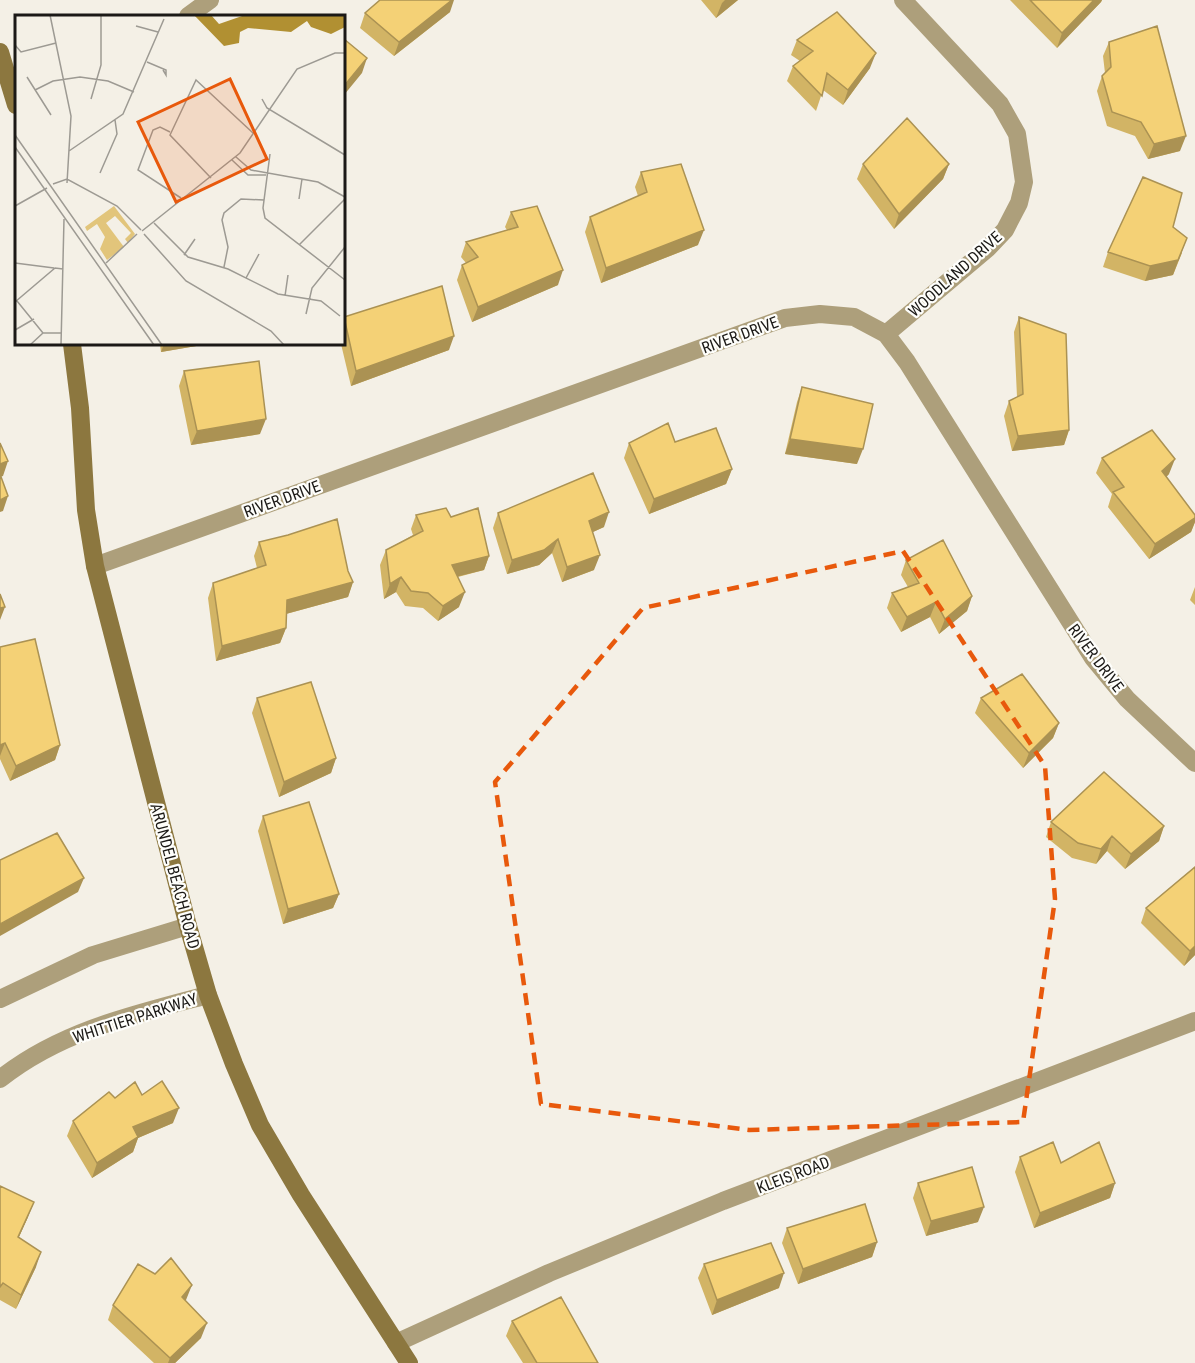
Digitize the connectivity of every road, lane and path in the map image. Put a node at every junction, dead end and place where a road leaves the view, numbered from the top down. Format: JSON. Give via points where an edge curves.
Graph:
{"nodes":[{"id":1,"x":210,"y":0,"type":"edge"},
{"id":2,"x":903,"y":0,"type":"edge"},
{"id":3,"x":189,"y":15,"type":"edge"},
{"id":4,"x":0,"y":52,"type":"edge"},
{"id":5,"x":15,"y":94,"type":"edge"},
{"id":6,"x":886,"y":334,"type":"junction"},
{"id":7,"x":72,"y":345,"type":"edge"},
{"id":8,"x":95,"y":566,"type":"junction"},
{"id":9,"x":1195,"y":763,"type":"edge"},
{"id":10,"x":188,"y":926,"type":"junction"},
{"id":11,"x":208,"y":994,"type":"junction"},
{"id":12,"x":0,"y":999,"type":"edge"},
{"id":13,"x":1195,"y":1021,"type":"edge"},
{"id":14,"x":0,"y":1079,"type":"edge"},
{"id":15,"x":396,"y":1343,"type":"junction"},
{"id":16,"x":409,"y":1363,"type":"edge"}],
"edges":[{"from":1,"to":3,"type":"street"},
{"from":2,"to":6,"type":"street","name":"WOODLAND DRIVE","via":[[1000,104],[1017,134],[1024,182],[1019,203],[1005,230]]},
{"from":4,"to":5,"type":"street"},
{"from":6,"to":8,"type":"street","name":"RIVER DRIVE","via":[[854,317],[820,314],[785,318]]},
{"from":6,"to":9,"type":"street","name":"RIVER DRIVE","via":[[1093,658],[1127,699]]},
{"from":7,"to":8,"type":"street","name":"ARUNDEL BEACH ROAD","via":[[86,510]]},
{"from":8,"to":10,"type":"street","name":"ARUNDEL BEACH ROAD"},
{"from":10,"to":11,"type":"street","name":"ARUNDEL BEACH ROAD"},
{"from":10,"to":12,"type":"street","via":[[93,955]]},
{"from":11,"to":14,"type":"street","name":"WHITTIER PARKWAY","via":[[93,1027],[50,1047]]},
{"from":11,"to":15,"type":"street","name":"ARUNDEL BEACH ROAD","via":[[260,1125]]},
{"from":13,"to":15,"type":"street","name":"KLEIS ROAD","via":[[723,1201],[549,1273]]},
{"from":15,"to":16,"type":"street","name":"ARUNDEL BEACH ROAD"}]}
